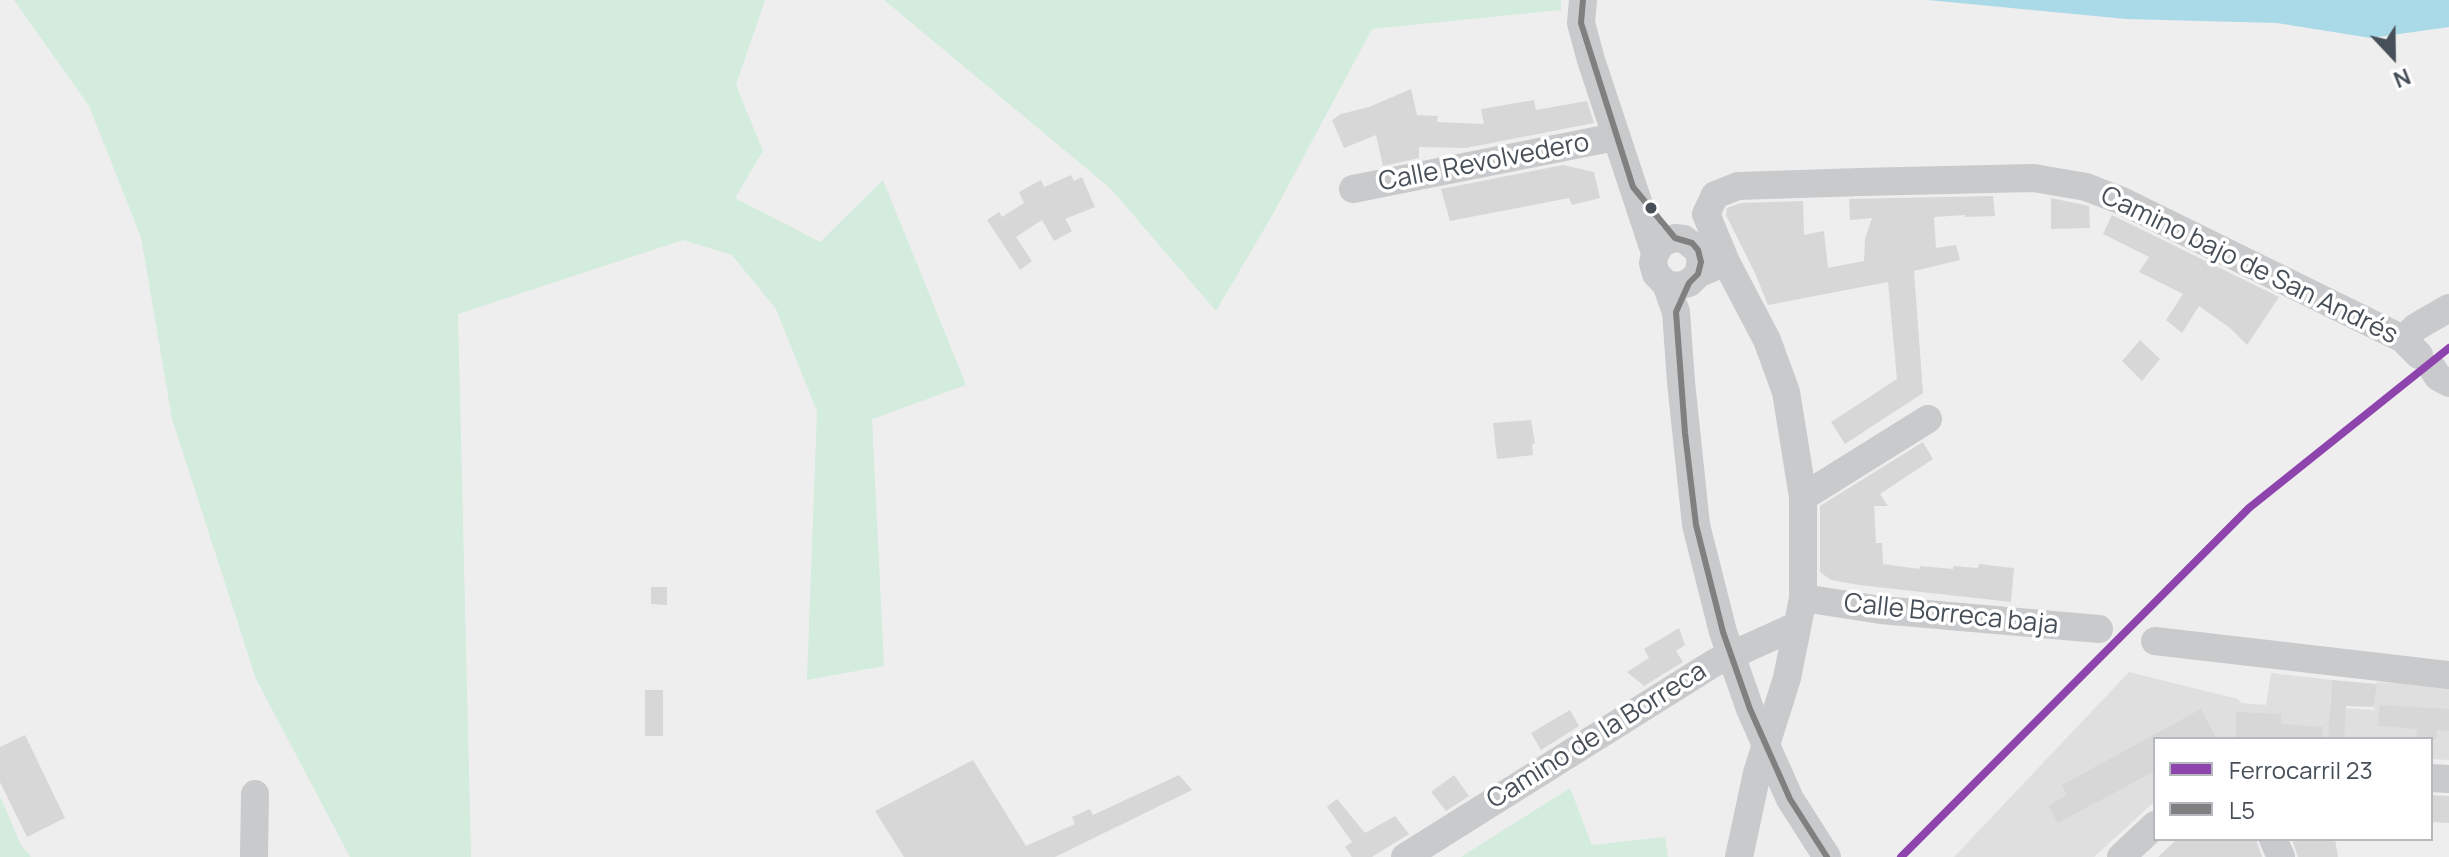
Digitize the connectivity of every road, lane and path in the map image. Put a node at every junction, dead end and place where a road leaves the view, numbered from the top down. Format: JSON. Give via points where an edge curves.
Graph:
{"nodes":[{"id":1,"x":1583,"y":0,"type":"edge"},
{"id":2,"x":1615,"y":137,"type":"junction"},
{"id":3,"x":1353,"y":189,"type":"dead end"},
{"id":4,"x":1711,"y":226,"type":"junction"},
{"id":5,"x":1671,"y":243,"type":"junction"},
{"id":6,"x":1726,"y":262,"type":"junction"},
{"id":7,"x":1685,"y":280,"type":"junction"},
{"id":8,"x":2449,"y":308,"type":"edge"},
{"id":9,"x":2426,"y":362,"type":"edge"},
{"id":10,"x":1928,"y":419,"type":"dead end"},
{"id":11,"x":1803,"y":497,"type":"junction"},
{"id":12,"x":1803,"y":598,"type":"junction"},
{"id":13,"x":1796,"y":626,"type":"junction"},
{"id":14,"x":2099,"y":629,"type":"dead end"},
{"id":15,"x":2155,"y":641,"type":"dead end"},
{"id":16,"x":2449,"y":675,"type":"edge"},
{"id":17,"x":255,"y":794,"type":"dead end"},
{"id":18,"x":2153,"y":827,"type":"edge"},
{"id":19,"x":254,"y":857,"type":"edge"},
{"id":20,"x":1405,"y":857,"type":"edge"},
{"id":21,"x":1739,"y":857,"type":"edge"},
{"id":22,"x":1827,"y":857,"type":"edge"},
{"id":23,"x":2121,"y":857,"type":"edge"}],
"edges":[{"from":1,"to":2,"type":"street","via":[[1581,23]]},
{"from":2,"to":3,"type":"street","name":"Calle Revolvedero"},
{"from":2,"to":5,"type":"street","via":[[1633,187]]},
{"from":4,"to":5,"type":"street"},
{"from":4,"to":6,"type":"street"},
{"from":4,"to":9,"type":"street","name":"Camino bajo de San Andrés","via":[[1706,214],[1715,195],[1738,186],[2034,178],[2086,187],[2122,201]]},
{"from":5,"to":7,"type":"street","via":[[1698,250],[1701,262]]},
{"from":5,"to":7,"type":"street","via":[[1653,263],[1656,274]]},
{"from":6,"to":7,"type":"street"},
{"from":6,"to":11,"type":"street","via":[[1767,340],[1786,392]]},
{"from":7,"to":22,"type":"street","bridge":true,"via":[[1676,312],[1696,525],[1723,632],[1750,709],[1790,799]]},
{"from":8,"to":9,"type":"street","via":[[2416,327]]},
{"from":10,"to":11,"type":"street"},
{"from":11,"to":12,"type":"street"},
{"from":12,"to":13,"type":"street"},
{"from":12,"to":14,"type":"street","name":"Calle Borreca baja"},
{"from":13,"to":20,"type":"street","name":"Camino de la Borreca","via":[[1714,663]]},
{"from":13,"to":21,"type":"street"},
{"from":15,"to":16,"type":"street"},
{"from":17,"to":19,"type":"street"},
{"from":18,"to":23,"type":"street"}]}
